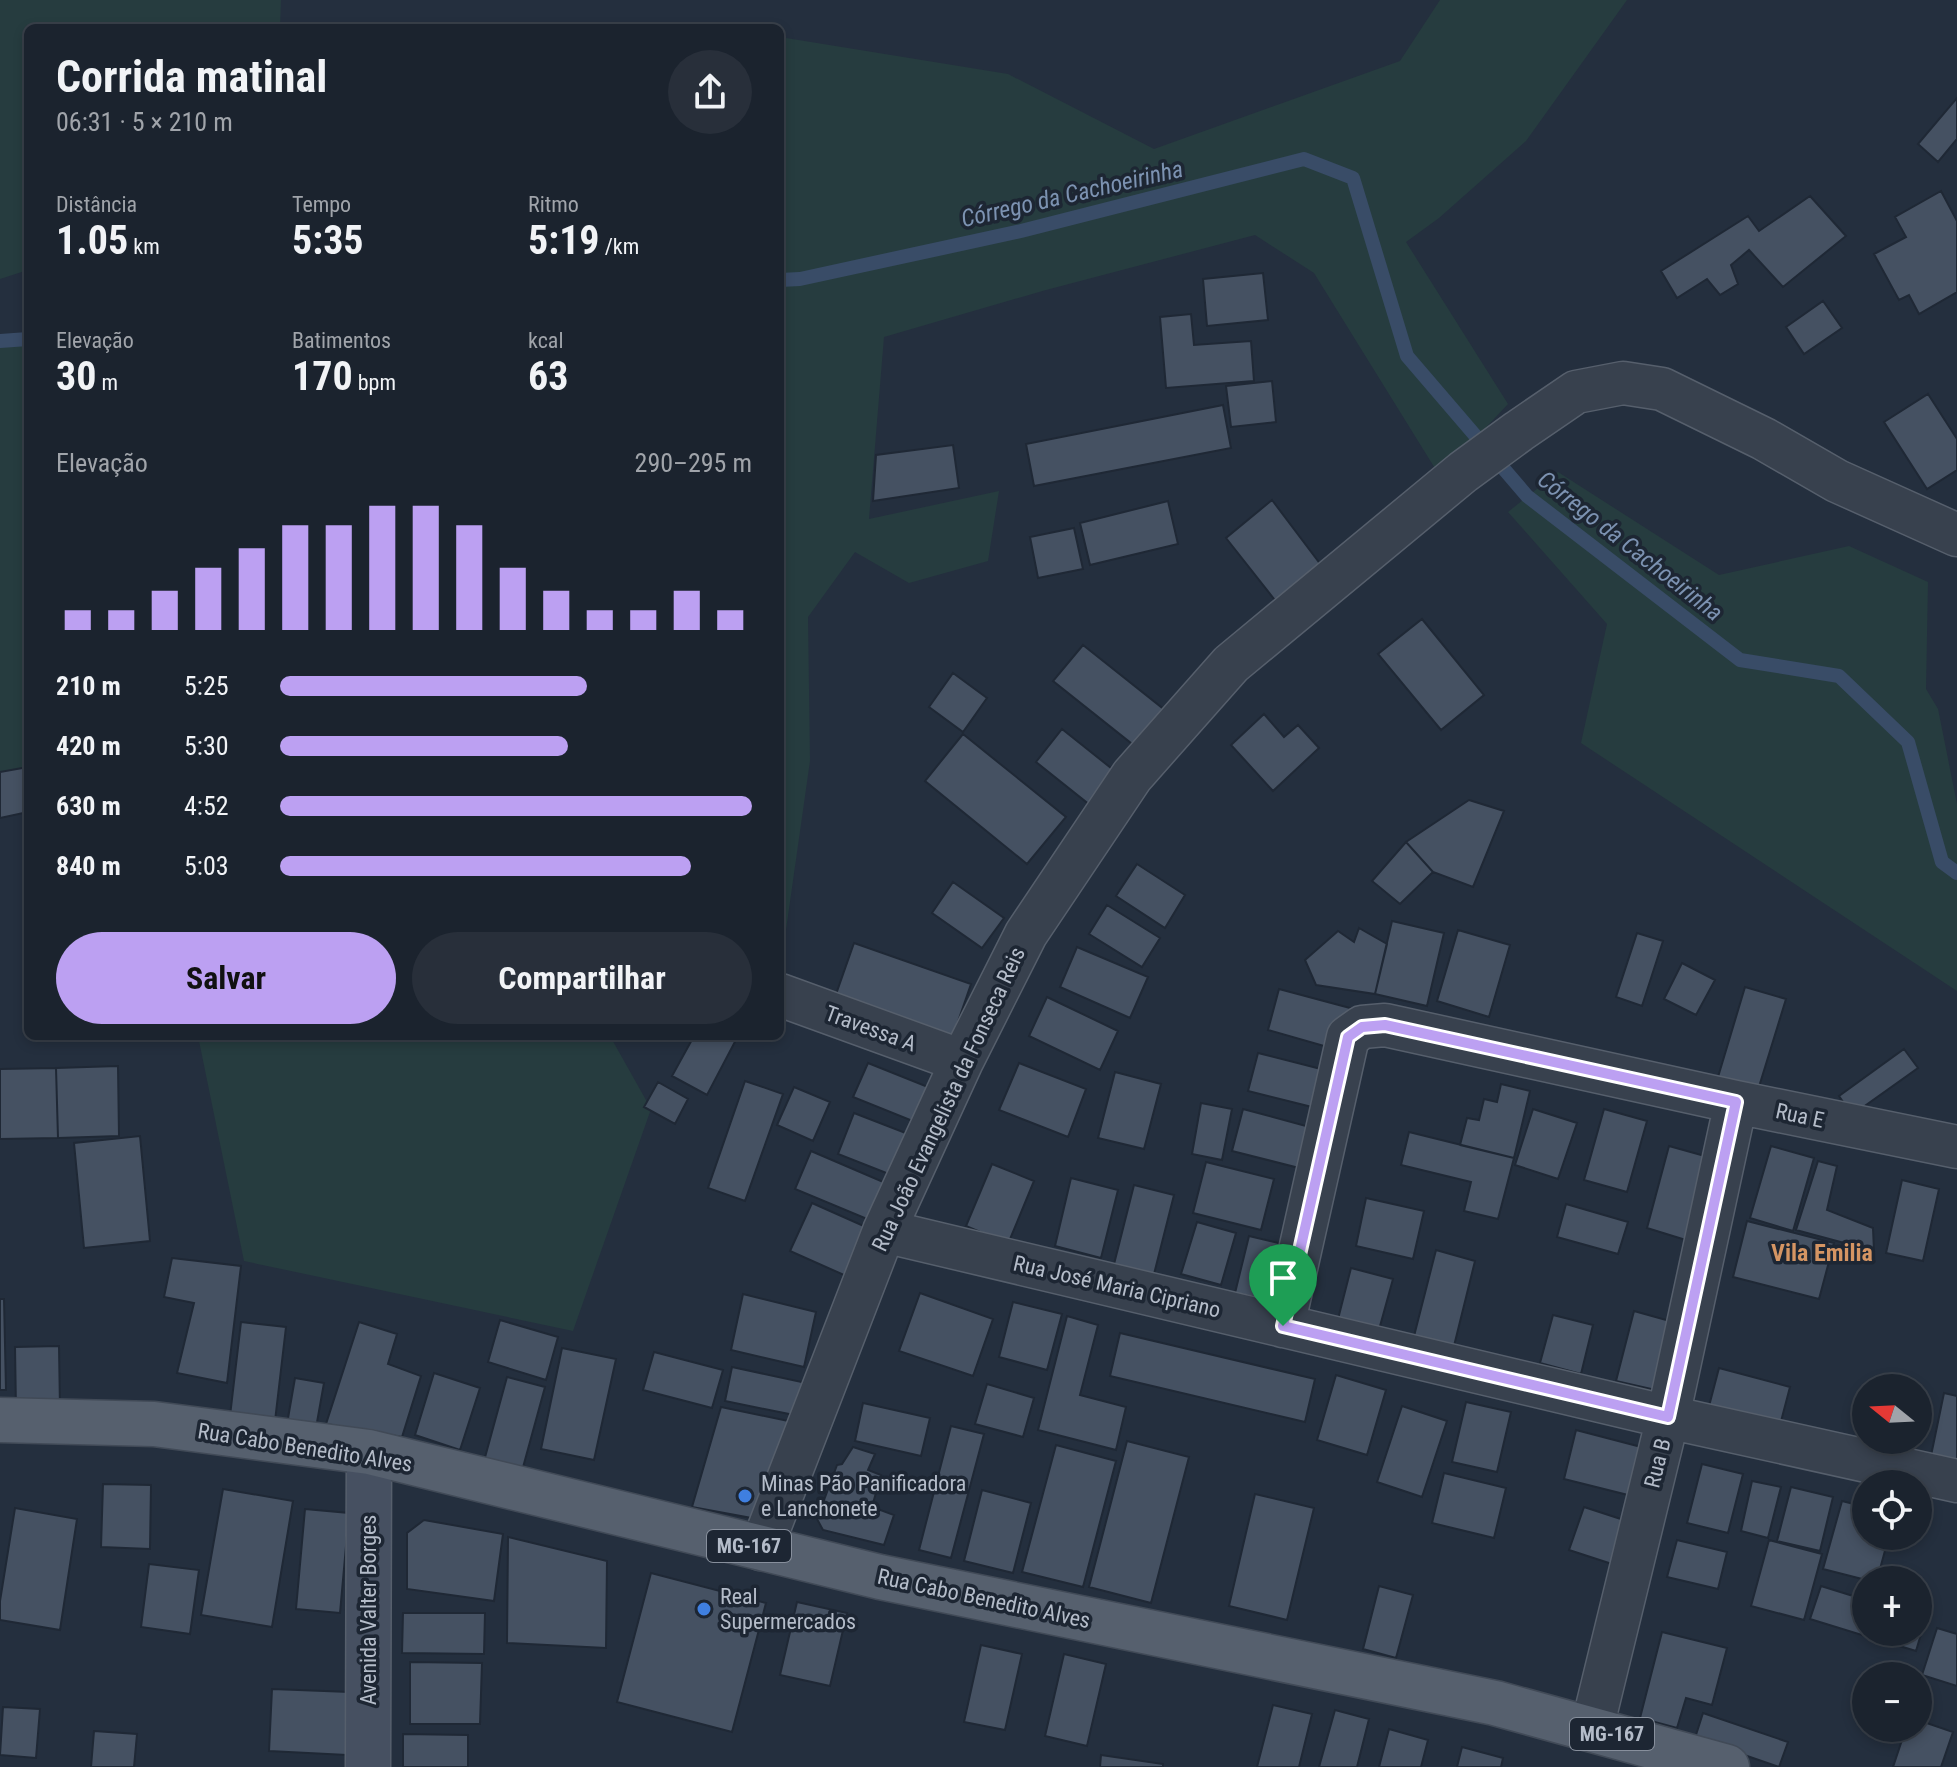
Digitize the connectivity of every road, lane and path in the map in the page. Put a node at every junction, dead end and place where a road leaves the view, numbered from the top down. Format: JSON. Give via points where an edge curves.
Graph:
{"nodes":[{"id":1,"x":1957,"y":535,"type":"edge"},
{"id":2,"x":784,"y":996,"type":"edge"},
{"id":3,"x":962,"y":1061,"type":"junction"},
{"id":4,"x":1736,"y":1102,"type":"junction"},
{"id":5,"x":1957,"y":1147,"type":"edge"},
{"id":6,"x":884,"y":1231,"type":"junction"},
{"id":7,"x":1283,"y":1326,"type":"junction"},
{"id":8,"x":1668,"y":1417,"type":"junction"},
{"id":9,"x":0,"y":1420,"type":"edge"},
{"id":10,"x":369,"y":1452,"type":"junction"},
{"id":11,"x":1957,"y":1481,"type":"edge"},
{"id":12,"x":761,"y":1549,"type":"junction"},
{"id":13,"x":1592,"y":1728,"type":"junction"},
{"id":14,"x":368,"y":1767,"type":"edge"},
{"id":15,"x":1727,"y":1767,"type":"edge"}],
"edges":[{"from":1,"to":3,"type":"street","name":"Rua João Evangelista da Fonseca Reis","via":[[1837,481],[1662,389],[1623,383],[1576,392],[1463,472],[1231,664],[1132,776],[1026,934]]},
{"from":2,"to":3,"type":"street","name":"Travessa A"},
{"from":3,"to":6,"type":"street","name":"Rua João Evangelista da Fonseca Reis"},
{"from":4,"to":5,"type":"street","name":"Rua E"},
{"from":4,"to":7,"type":"street","name":"Rua E","via":[[1385,1025],[1362,1027],[1348,1037]]},
{"from":4,"to":8,"type":"street","name":"Rua B"},
{"from":6,"to":7,"type":"street","name":"Rua José Maria Cipriano"},
{"from":6,"to":12,"type":"street","name":"Rua João Evangelista da Fonseca Reis"},
{"from":7,"to":8,"type":"street","name":"Rua José Maria Cipriano"},
{"from":8,"to":11,"type":"street","name":"Rua José Maria Cipriano"},
{"from":8,"to":13,"type":"street","name":"Rua B"},
{"from":9,"to":10,"type":"main road","name":"Rua Cabo Benedito Alves","number":"MG-167","via":[[154,1424]]},
{"from":10,"to":12,"type":"main road","name":"Rua Cabo Benedito Alves","number":"MG-167"},
{"from":10,"to":14,"type":"street","name":"Avenida Valter Borges"},
{"from":12,"to":13,"type":"main road","name":"Rua Cabo Benedito Alves","number":"MG-167","via":[[1495,1703]]},
{"from":13,"to":15,"type":"main road","name":"Rua Cabo Benedito Alves","number":"MG-167"}]}
